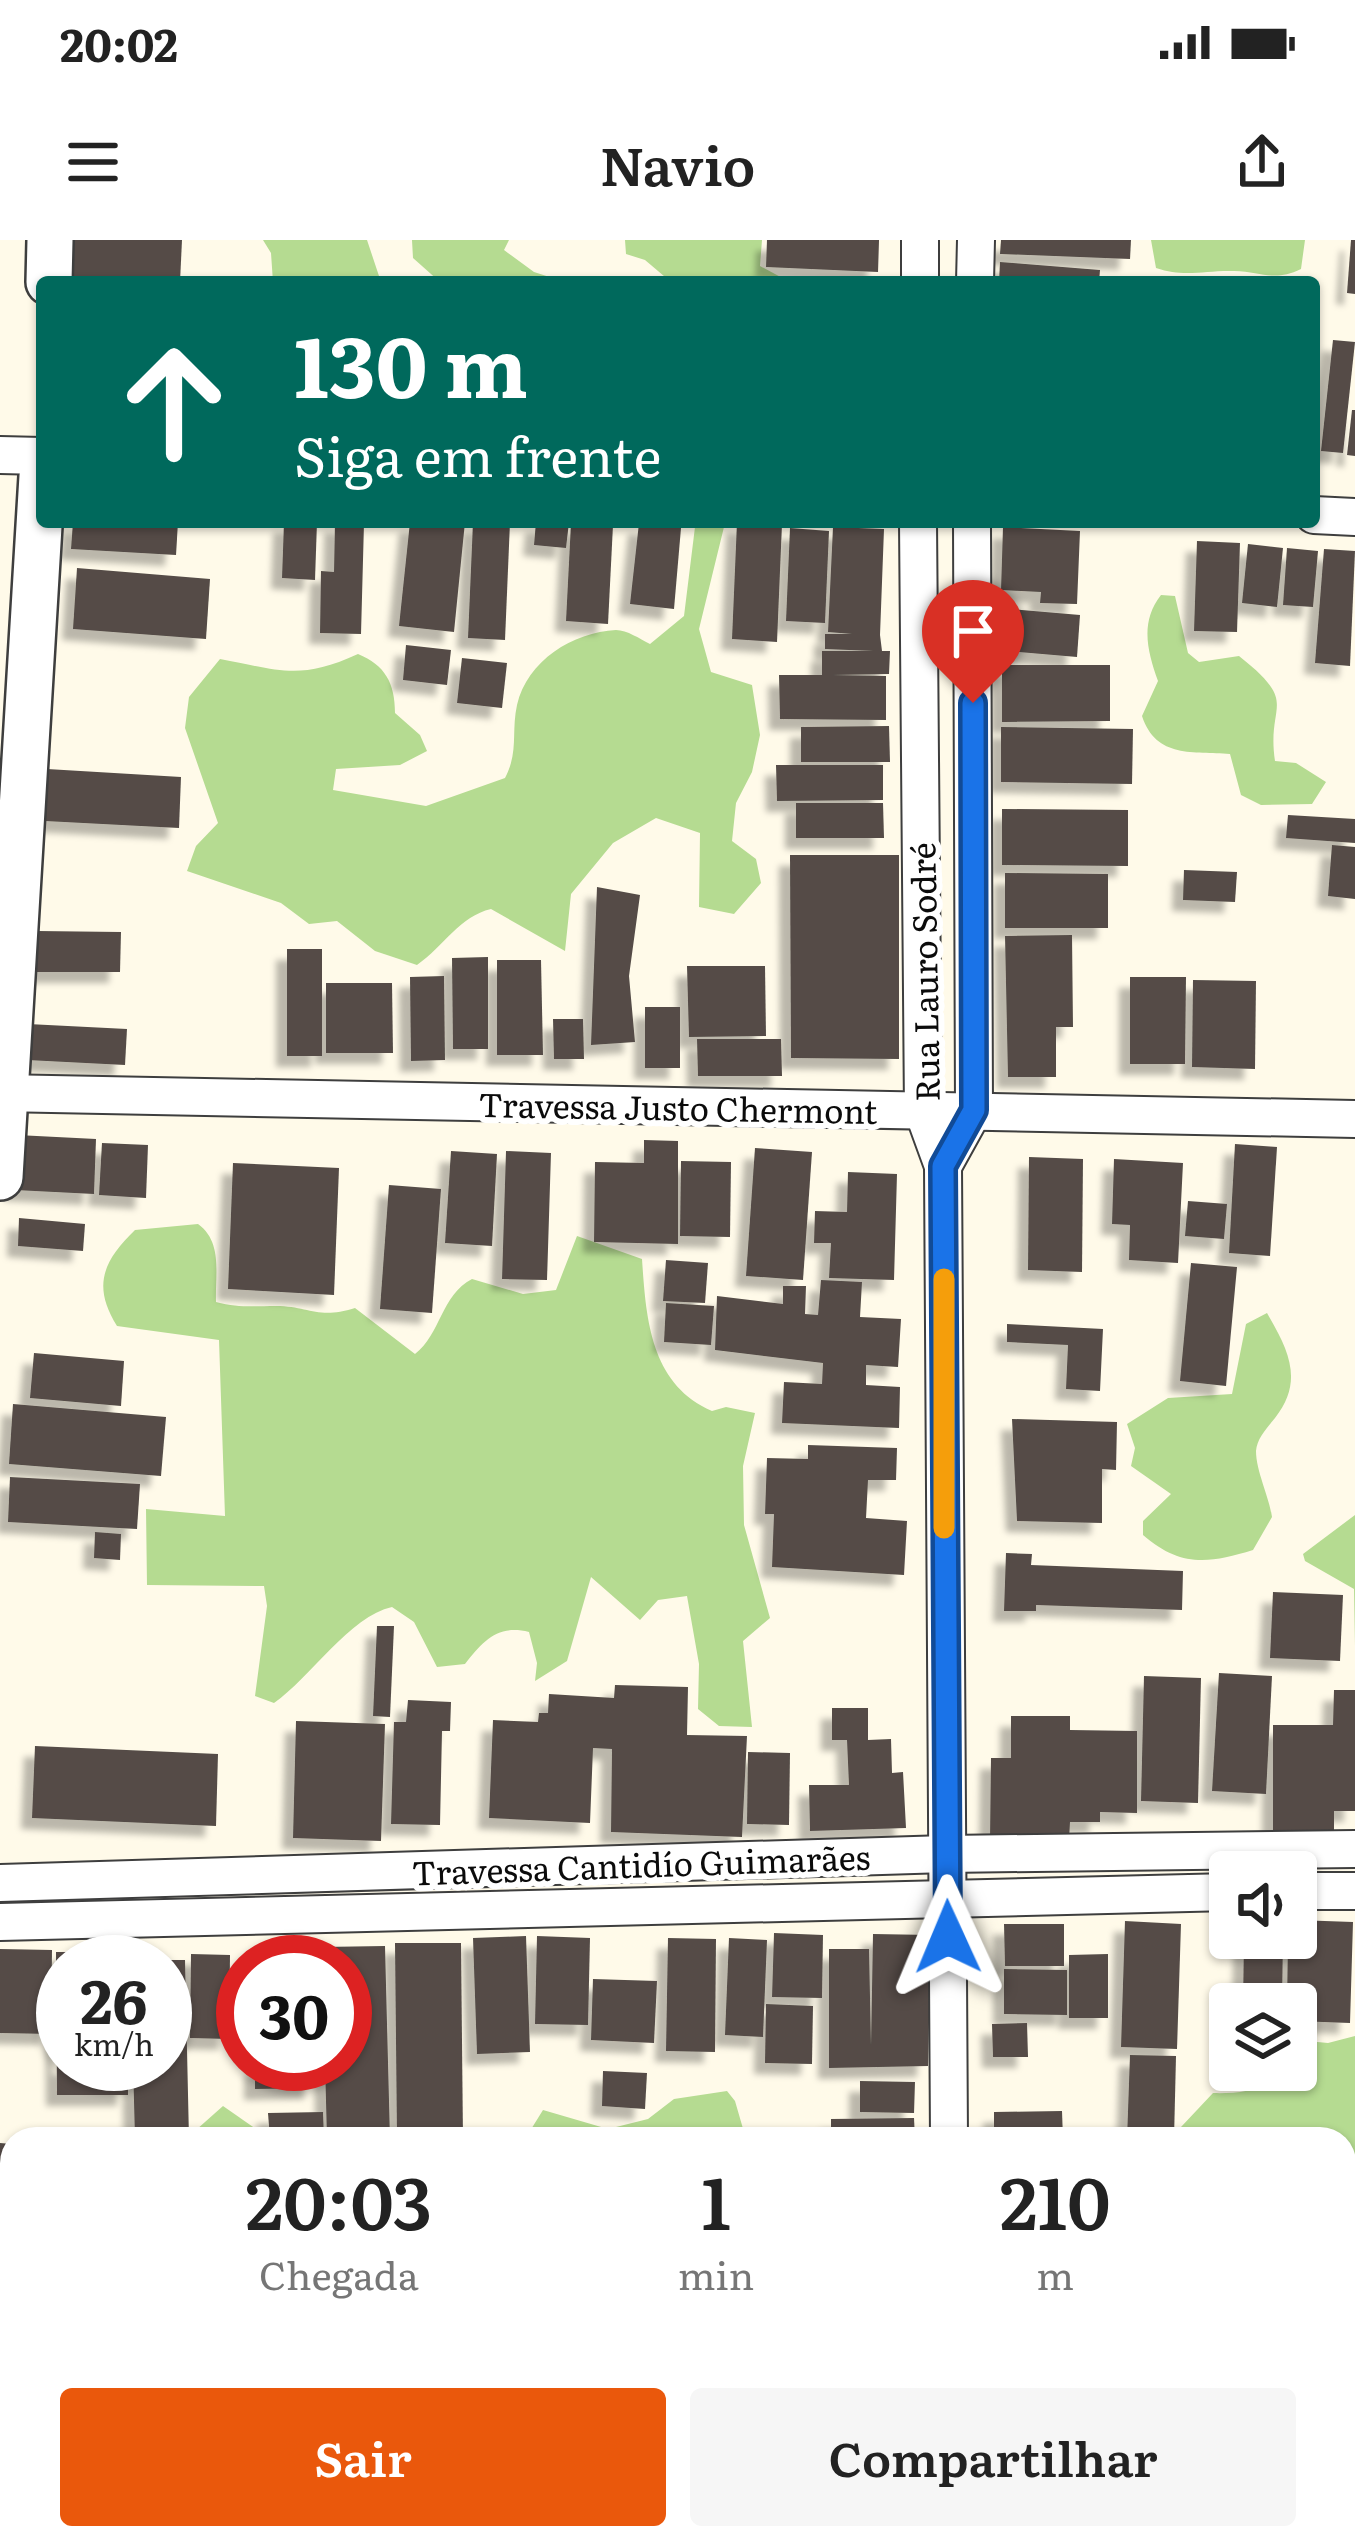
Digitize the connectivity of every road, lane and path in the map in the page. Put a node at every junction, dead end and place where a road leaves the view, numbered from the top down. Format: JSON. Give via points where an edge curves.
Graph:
{"nodes":[{"id":1,"x":50,"y":240,"type":"edge"},
{"id":2,"x":920,"y":240,"type":"edge"},
{"id":3,"x":976,"y":240,"type":"edge"},
{"id":4,"x":49,"y":276,"type":"edge"},
{"id":5,"x":920,"y":276,"type":"edge"},
{"id":6,"x":975,"y":276,"type":"edge"},
{"id":7,"x":0,"y":455,"type":"edge"},
{"id":8,"x":36,"y":456,"type":"edge"},
{"id":9,"x":1320,"y":515,"type":"edge"},
{"id":10,"x":1355,"y":517,"type":"edge"},
{"id":11,"x":39,"y":528,"type":"edge"},
{"id":12,"x":918,"y":528,"type":"edge"},
{"id":13,"x":972,"y":528,"type":"edge"},
{"id":14,"x":3,"y":1093,"type":"edge"},
{"id":15,"x":974,"y":1110,"type":"junction"},
{"id":16,"x":923,"y":1111,"type":"junction"},
{"id":17,"x":1355,"y":1119,"type":"edge"},
{"id":18,"x":943,"y":1166,"type":"junction"},
{"id":19,"x":0,"y":1177,"type":"edge"},
{"id":20,"x":1355,"y":1849,"type":"edge"},
{"id":21,"x":946,"y":1854,"type":"junction"},
{"id":22,"x":0,"y":1882,"type":"edge"},
{"id":23,"x":1355,"y":1891,"type":"edge"},
{"id":24,"x":1209,"y":1892,"type":"edge"},
{"id":25,"x":1317,"y":1892,"type":"edge"},
{"id":26,"x":948,"y":1897,"type":"junction"},
{"id":27,"x":0,"y":1922,"type":"edge"},
{"id":28,"x":949,"y":2127,"type":"edge"}],
"edges":[{"from":1,"to":4,"type":"street"},
{"from":2,"to":5,"type":"street"},
{"from":3,"to":6,"type":"street"},
{"from":7,"to":8,"type":"street"},
{"from":9,"to":10,"type":"street"},
{"from":11,"to":14,"type":"street"},
{"from":12,"to":16,"type":"street","name":"Rua Lauro Sodré"},
{"from":13,"to":15,"type":"street","name":"Rua Lauro Sodré"},
{"from":14,"to":16,"type":"street","name":"Travessa Justo Chermont"},
{"from":14,"to":19,"type":"street"},
{"from":15,"to":16,"type":"street","name":"Travessa Justo Chermont"},
{"from":15,"to":17,"type":"street","name":"Travessa Justo Chermont"},
{"from":15,"to":18,"type":"street"},
{"from":16,"to":18,"type":"street","name":"Rua Lauro Sodré"},
{"from":18,"to":21,"type":"street","name":"Rua Lauro Sodré"},
{"from":20,"to":21,"type":"street","name":"Travessa Cantidío Guimarães"},
{"from":21,"to":22,"type":"street","name":"Travessa Cantidío Guimarães"},
{"from":21,"to":26,"type":"street","name":"Rua Lauro Sodré"},
{"from":23,"to":25,"type":"street"},
{"from":24,"to":26,"type":"street","name":"Travessa Cantidío Guimarães"},
{"from":26,"to":27,"type":"street","name":"Travessa Cantidío Guimarães"},
{"from":26,"to":28,"type":"street","name":"Rua Lauro Sodré"}]}
